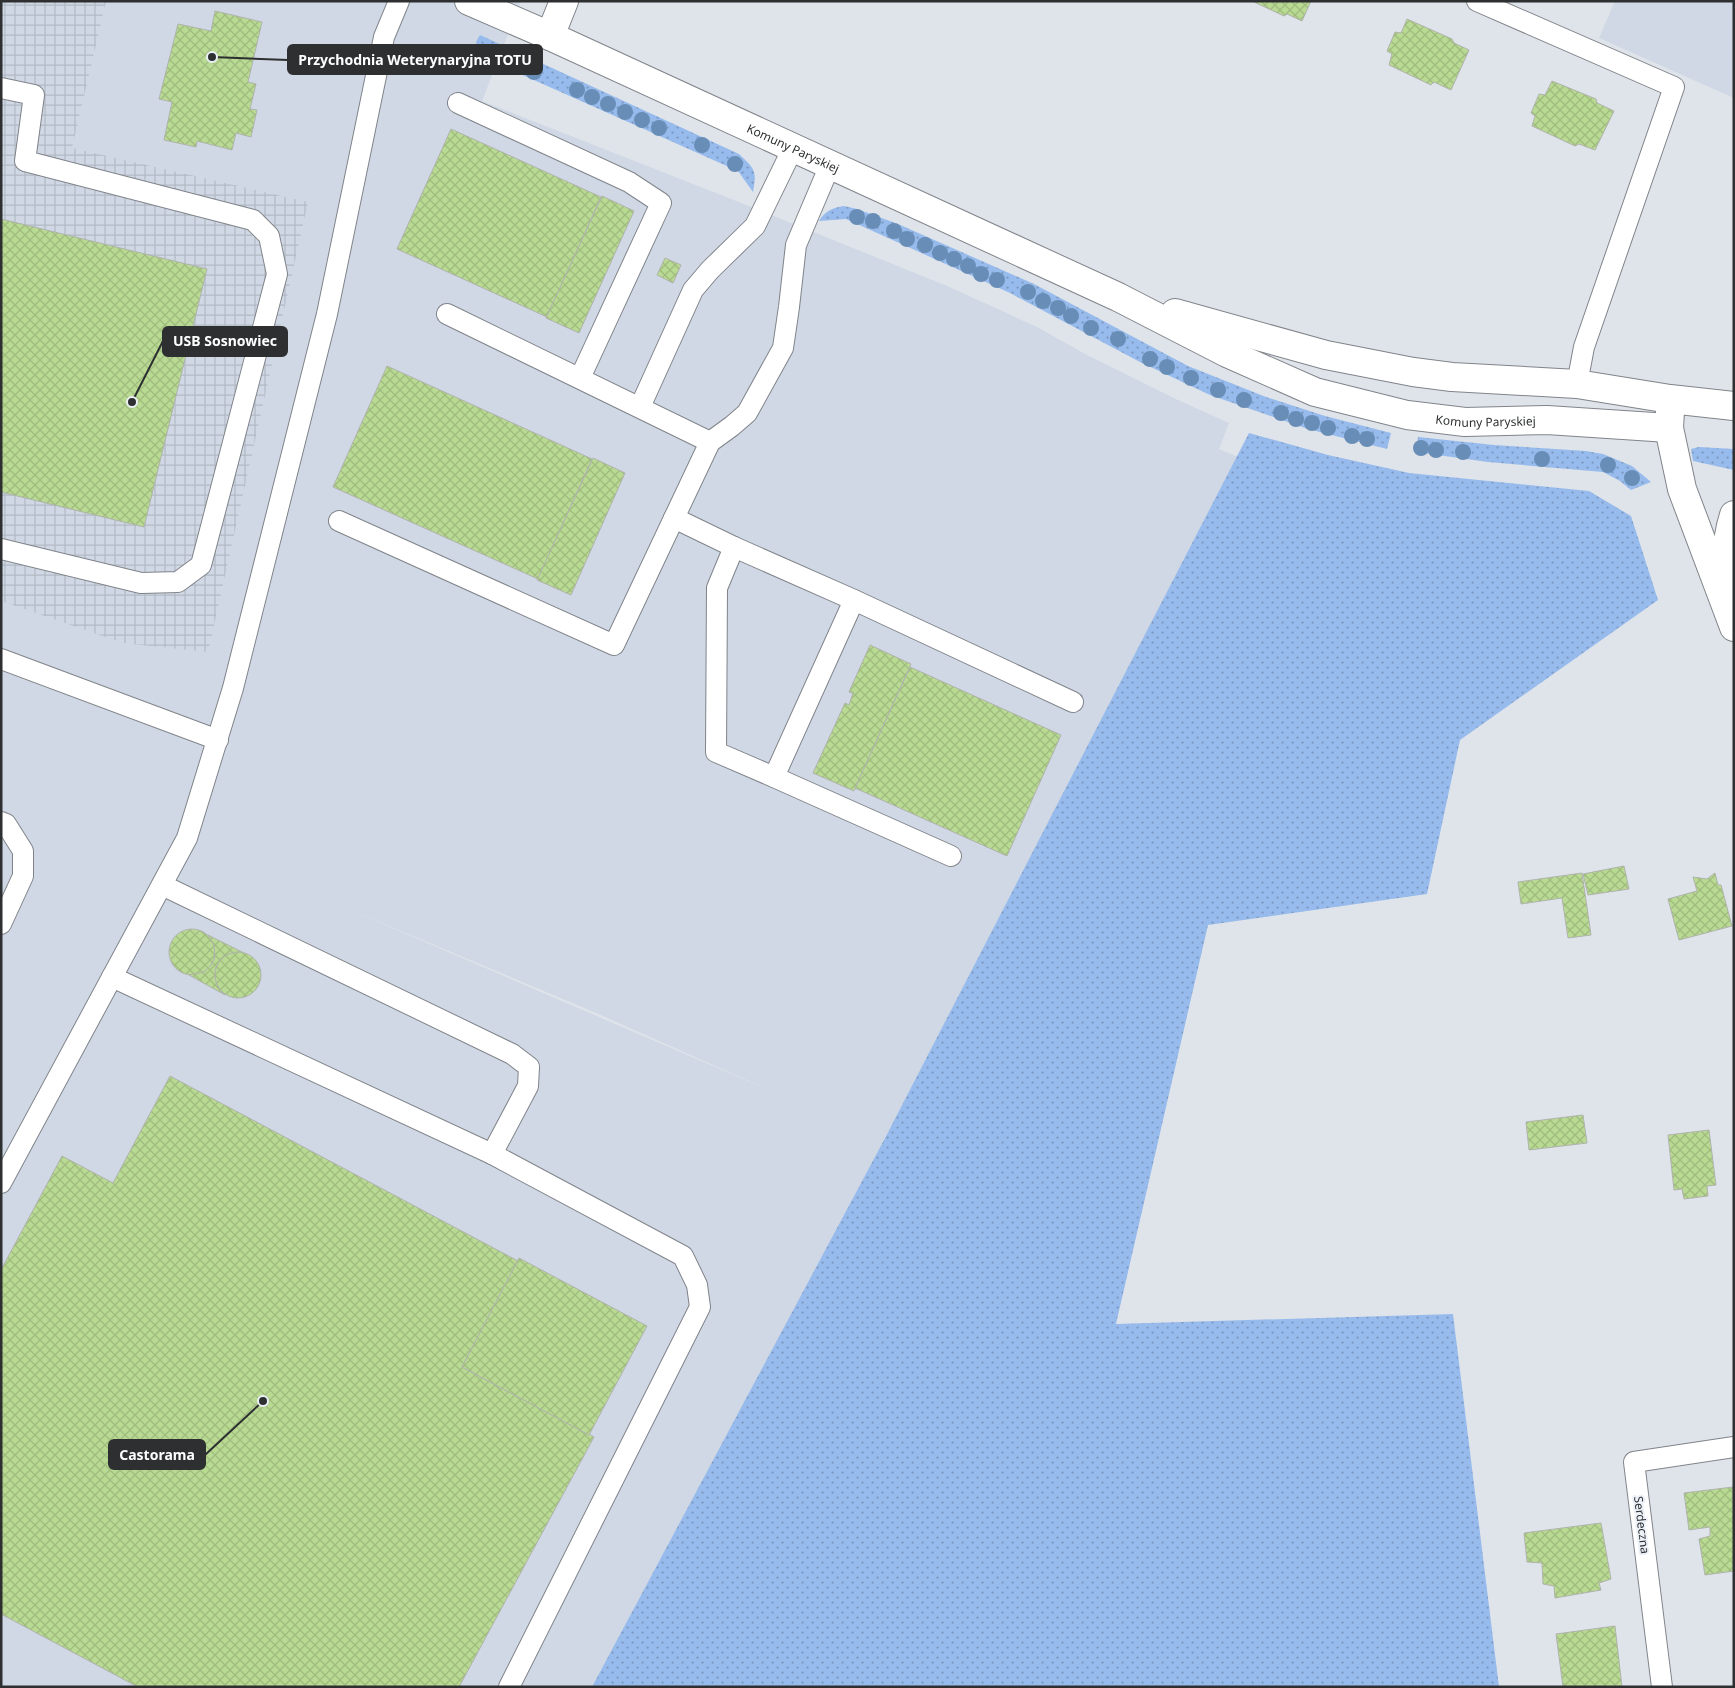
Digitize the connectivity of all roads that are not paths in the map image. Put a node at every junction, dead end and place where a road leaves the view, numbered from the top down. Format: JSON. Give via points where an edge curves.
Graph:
{"nodes":[{"id":1,"x":399,"y":1,"type":"edge"},
{"id":2,"x":469,"y":1,"type":"edge"},
{"id":3,"x":564,"y":1,"type":"edge"},
{"id":4,"x":1477,"y":1,"type":"edge"},
{"id":5,"x":550,"y":36,"type":"junction"},
{"id":6,"x":1,"y":88,"type":"edge"},
{"id":7,"x":458,"y":103,"type":"dead end"},
{"id":8,"x":793,"y":148,"type":"junction"},
{"id":9,"x":830,"y":165,"type":"junction"},
{"id":10,"x":1118,"y":297,"type":"junction"},
{"id":11,"x":447,"y":314,"type":"dead end"},
{"id":12,"x":580,"y":378,"type":"junction"},
{"id":13,"x":1577,"y":384,"type":"junction"},
{"id":14,"x":1670,"y":399,"type":"junction"},
{"id":15,"x":1734,"y":406,"type":"edge"},
{"id":16,"x":640,"y":407,"type":"junction"},
{"id":17,"x":1669,"y":428,"type":"junction"},
{"id":18,"x":710,"y":442,"type":"junction"},
{"id":19,"x":1734,"y":516,"type":"edge"},
{"id":20,"x":674,"y":518,"type":"junction"},
{"id":21,"x":339,"y":522,"type":"dead end"},
{"id":22,"x":734,"y":547,"type":"junction"},
{"id":23,"x":1,"y":549,"type":"edge"},
{"id":24,"x":854,"y":600,"type":"junction"},
{"id":25,"x":1734,"y":625,"type":"edge"},
{"id":26,"x":1,"y":659,"type":"edge"},
{"id":27,"x":1073,"y":702,"type":"dead end"},
{"id":28,"x":218,"y":740,"type":"junction"},
{"id":29,"x":774,"y":777,"type":"junction"},
{"id":30,"x":1,"y":822,"type":"edge"},
{"id":31,"x":951,"y":856,"type":"dead end"},
{"id":32,"x":162,"y":885,"type":"junction"},
{"id":33,"x":1,"y":924,"type":"edge"},
{"id":34,"x":112,"y":977,"type":"junction"},
{"id":35,"x":492,"y":1154,"type":"junction"},
{"id":36,"x":1,"y":1183,"type":"edge"},
{"id":37,"x":1734,"y":1447,"type":"edge"},
{"id":38,"x":508,"y":1687,"type":"edge"},
{"id":39,"x":1662,"y":1687,"type":"edge"}],
"edges":[{"from":1,"to":28,"type":"lane","via":[[384,37],[327,314]]},
{"from":2,"to":5,"type":"street","name":"Komuny Paryskiej"},
{"from":3,"to":5,"type":"street"},
{"from":4,"to":13,"type":"lane","via":[[1674,87],[1584,347]]},
{"from":5,"to":8,"type":"street","name":"Komuny Paryskiej"},
{"from":6,"to":23,"type":"lane","via":[[34,95],[25,161],[254,220],[269,236],[278,274],[201,565],[178,582],[141,583]]},
{"from":7,"to":12,"type":"lane","via":[[629,182],[661,203]]},
{"from":8,"to":9,"type":"street","name":"Komuny Paryskiej"},
{"from":8,"to":16,"type":"lane","via":[[756,226],[693,290]]},
{"from":9,"to":10,"type":"street","name":"Komuny Paryskiej"},
{"from":9,"to":18,"type":"lane","via":[[796,245],[783,348],[747,413]]},
{"from":10,"to":13,"type":"street","name":"Komuny Paryskiej","via":[[1370,365],[1452,377]]},
{"from":10,"to":17,"type":"street","name":"Komuny Paryskiej","via":[[1271,374],[1315,392],[1352,402],[1407,415],[1465,422],[1546,420]]},
{"from":11,"to":12,"type":"lane"},
{"from":12,"to":16,"type":"lane"},
{"from":13,"to":14,"type":"street","name":"Komuny Paryskiej"},
{"from":14,"to":15,"type":"street","name":"Komuny Paryskiej"},
{"from":14,"to":17,"type":"street"},
{"from":16,"to":18,"type":"lane"},
{"from":17,"to":25,"type":"street","via":[[1682,489]]},
{"from":18,"to":20,"type":"lane"},
{"from":19,"to":25,"type":"street","via":[[1726,555]]},
{"from":20,"to":21,"type":"lane","via":[[614,645]]},
{"from":20,"to":22,"type":"lane"},
{"from":22,"to":24,"type":"lane"},
{"from":22,"to":29,"type":"lane","via":[[717,588],[716,752]]},
{"from":24,"to":27,"type":"lane"},
{"from":24,"to":29,"type":"lane"},
{"from":26,"to":28,"type":"lane"},
{"from":28,"to":32,"type":"lane","via":[[187,838]]},
{"from":29,"to":31,"type":"lane"},
{"from":30,"to":33,"type":"lane","via":[[6,824],[23,852],[23,876]]},
{"from":32,"to":34,"type":"lane"},
{"from":32,"to":35,"type":"lane","via":[[512,1054],[528,1067],[528,1086]]},
{"from":34,"to":35,"type":"lane"},
{"from":34,"to":36,"type":"lane"},
{"from":35,"to":38,"type":"lane","via":[[683,1256],[697,1285],[700,1307]]},
{"from":37,"to":39,"type":"lane","name":"Serdeczna","via":[[1634,1462]]}]}
